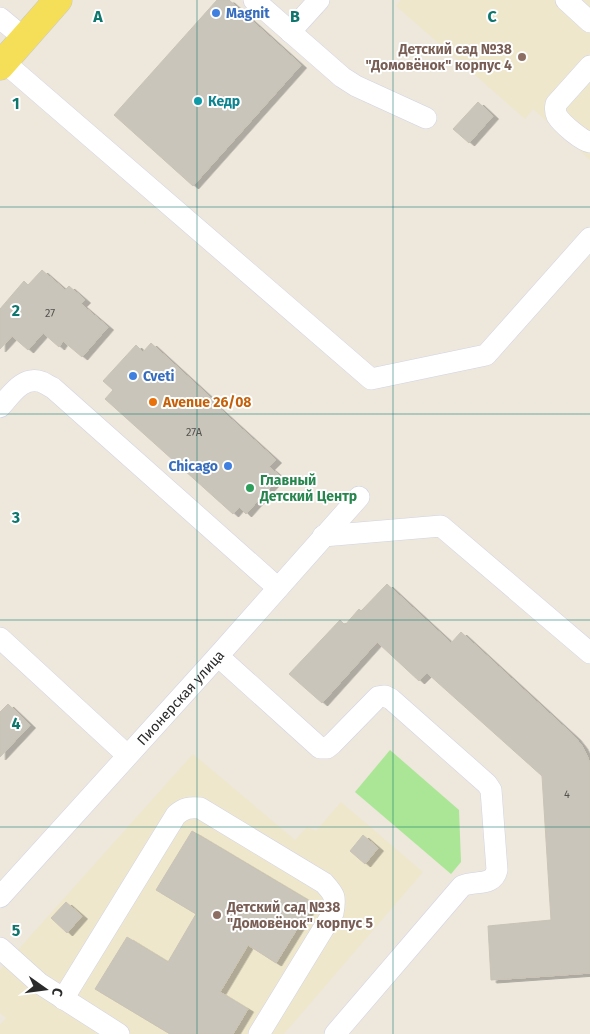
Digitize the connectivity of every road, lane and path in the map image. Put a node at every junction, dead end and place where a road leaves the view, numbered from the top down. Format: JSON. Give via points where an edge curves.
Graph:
{"nodes":[{"id":1,"x":58,"y":0,"type":"edge"},
{"id":2,"x":254,"y":0,"type":"edge"},
{"id":3,"x":319,"y":0,"type":"edge"},
{"id":4,"x":566,"y":0,"type":"edge"},
{"id":5,"x":0,"y":18,"type":"edge"},
{"id":6,"x":590,"y":22,"type":"edge"},
{"id":7,"x":290,"y":32,"type":"junction"},
{"id":8,"x":24,"y":38,"type":"junction"},
{"id":9,"x":2,"y":64,"type":"edge"},
{"id":10,"x":590,"y":66,"type":"edge"},
{"id":11,"x":426,"y":118,"type":"dead end"},
{"id":12,"x":590,"y":142,"type":"edge"},
{"id":13,"x":590,"y":238,"type":"edge"},
{"id":14,"x":0,"y":407,"type":"edge"},
{"id":15,"x":359,"y":497,"type":"dead end"},
{"id":16,"x":323,"y":536,"type":"junction"},
{"id":17,"x":278,"y":588,"type":"junction"},
{"id":18,"x":0,"y":638,"type":"edge"},
{"id":19,"x":590,"y":653,"type":"edge"},
{"id":20,"x":218,"y":656,"type":"junction"},
{"id":21,"x":127,"y":755,"type":"junction"},
{"id":22,"x":3,"y":887,"type":"edge"},
{"id":23,"x":0,"y":948,"type":"edge"},
{"id":24,"x":63,"y":999,"type":"junction"},
{"id":25,"x":120,"y":1034,"type":"edge"},
{"id":26,"x":259,"y":1034,"type":"edge"},
{"id":27,"x":335,"y":1034,"type":"edge"}],
"edges":[{"from":1,"to":8,"type":"main road"},
{"from":2,"to":7,"type":"street"},
{"from":3,"to":7,"type":"street"},
{"from":4,"to":6,"type":"street"},
{"from":5,"to":8,"type":"street"},
{"from":7,"to":11,"type":"street","via":[[356,86]]},
{"from":8,"to":9,"type":"main road"},
{"from":9,"to":13,"type":"street","via":[[371,379],[486,355]]},
{"from":10,"to":12,"type":"street","via":[[555,109],[559,119]]},
{"from":14,"to":17,"type":"street","via":[[18,386],[31,380],[53,388]]},
{"from":15,"to":16,"type":"street","name":"Пионерская улица"},
{"from":16,"to":17,"type":"street","name":"Пионерская улица"},
{"from":16,"to":19,"type":"street","via":[[441,526]]},
{"from":17,"to":20,"type":"street","name":"Пионерская улица"},
{"from":18,"to":21,"type":"street"},
{"from":20,"to":21,"type":"street","name":"Пионерская улица"},
{"from":20,"to":27,"type":"street","via":[[320,748],[328,748],[378,697],[385,696],[491,790],[496,876],[487,882],[462,886]]},
{"from":21,"to":22,"type":"street","name":"Пионерская улица"},
{"from":23,"to":24,"type":"street","via":[[39,983]]},
{"from":24,"to":25,"type":"street"},
{"from":24,"to":26,"type":"street","via":[[176,815],[190,807],[200,808],[324,883],[332,891],[335,901],[332,913]]}]}
